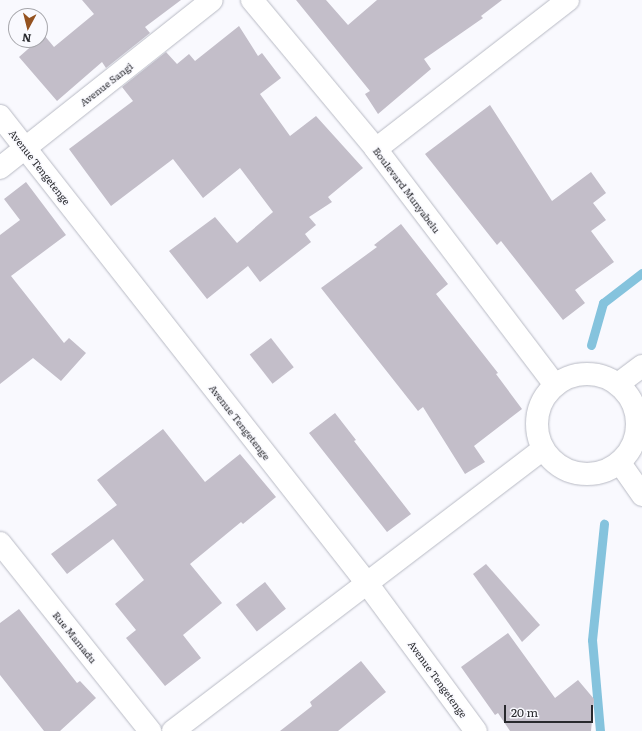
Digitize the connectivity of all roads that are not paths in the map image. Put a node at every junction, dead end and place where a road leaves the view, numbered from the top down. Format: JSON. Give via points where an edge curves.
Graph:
{"nodes":[{"id":1,"x":212,"y":0,"type":"edge"},
{"id":2,"x":252,"y":0,"type":"edge"},
{"id":3,"x":568,"y":0,"type":"edge"},
{"id":4,"x":0,"y":116,"type":"edge"},
{"id":5,"x":24,"y":148,"type":"junction"},
{"id":6,"x":376,"y":149,"type":"junction"},
{"id":7,"x":0,"y":168,"type":"edge"},
{"id":8,"x":642,"y":366,"type":"edge"},
{"id":9,"x":618,"y":384,"type":"junction"},
{"id":10,"x":555,"y":385,"type":"junction"},
{"id":11,"x":543,"y":449,"type":"junction"},
{"id":12,"x":620,"y":463,"type":"junction"},
{"id":13,"x":642,"y":495,"type":"edge"},
{"id":14,"x":0,"y":543,"type":"edge"},
{"id":15,"x":366,"y":582,"type":"junction"},
{"id":16,"x":150,"y":731,"type":"edge"},
{"id":17,"x":173,"y":731,"type":"edge"},
{"id":18,"x":476,"y":731,"type":"edge"}],
"edges":[{"from":1,"to":5,"type":"street","name":"Avenue Sangi"},
{"from":2,"to":6,"type":"street","name":"Boulevard Munyabelu"},
{"from":3,"to":6,"type":"street"},
{"from":4,"to":5,"type":"street","name":"Avenue Tengetenge"},
{"from":5,"to":7,"type":"street","name":"Avenue Sangi"},
{"from":5,"to":15,"type":"street","name":"Avenue Tengetenge"},
{"from":6,"to":10,"type":"street","name":"Boulevard Munyabelu"},
{"from":8,"to":9,"type":"street"},
{"from":9,"to":10,"type":"street","via":[[603,376],[586,374],[570,377]]},
{"from":9,"to":12,"type":"street","via":[[633,401],[638,423],[634,445]]},
{"from":10,"to":11,"type":"street","via":[[543,398],[537,415],[537,432]]},
{"from":11,"to":12,"type":"street","via":[[557,466],[578,474],[600,473]]},
{"from":11,"to":15,"type":"street"},
{"from":12,"to":13,"type":"street"},
{"from":14,"to":16,"type":"street","name":"Rue Mamadu"},
{"from":15,"to":17,"type":"street"},
{"from":15,"to":18,"type":"street","name":"Avenue Tengetenge"}]}
